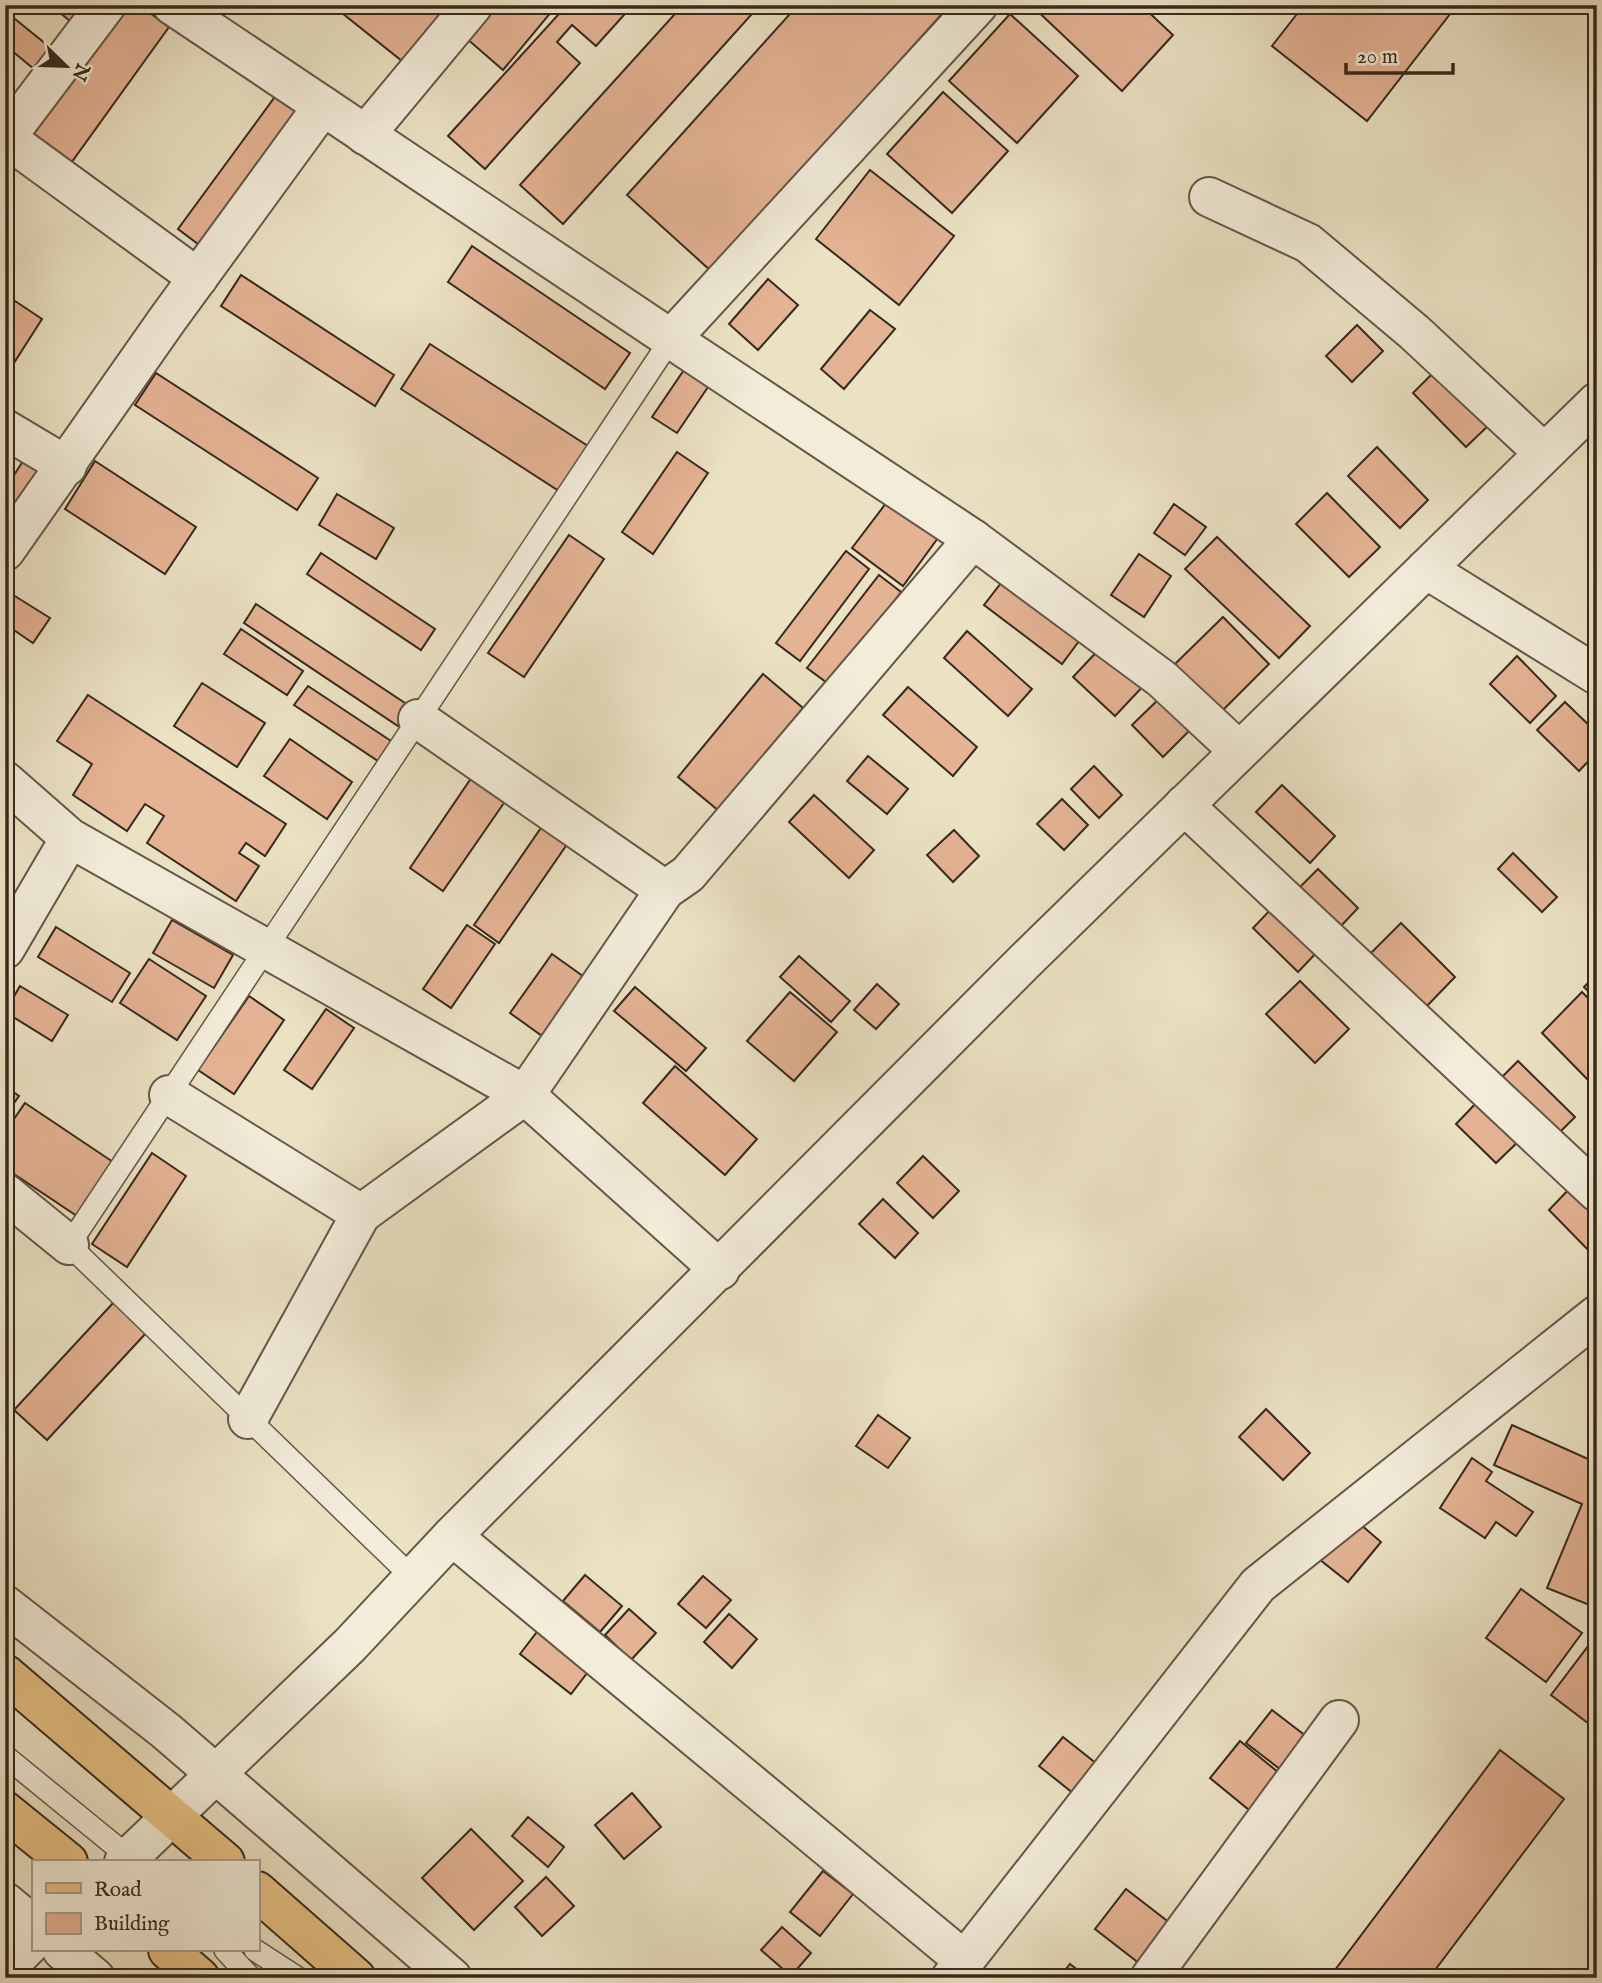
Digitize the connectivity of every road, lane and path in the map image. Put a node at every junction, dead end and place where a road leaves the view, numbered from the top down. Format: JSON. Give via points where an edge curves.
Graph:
{"nodes":[{"id":1,"x":106,"y":5,"type":"edge"},
{"id":2,"x":172,"y":5,"type":"edge"},
{"id":3,"x":473,"y":5,"type":"edge"},
{"id":4,"x":978,"y":5,"type":"edge"},
{"id":5,"x":323,"y":106,"type":"junction"},
{"id":6,"x":365,"y":135,"type":"junction"},
{"id":7,"x":6,"y":139,"type":"edge"},
{"id":8,"x":1209,"y":197,"type":"dead end"},
{"id":9,"x":198,"y":278,"type":"junction"},
{"id":10,"x":670,"y":339,"type":"junction"},
{"id":11,"x":1597,"y":402,"type":"edge"},
{"id":12,"x":5,"y":429,"type":"edge"},
{"id":13,"x":1544,"y":453,"type":"junction"},
{"id":14,"x":66,"y":466,"type":"junction"},
{"id":15,"x":973,"y":538,"type":"junction"},
{"id":16,"x":5,"y":551,"type":"edge"},
{"id":17,"x":1426,"y":569,"type":"junction"},
{"id":18,"x":1597,"y":675,"type":"edge"},
{"id":19,"x":418,"y":719,"type":"junction"},
{"id":20,"x":1239,"y":751,"type":"junction"},
{"id":21,"x":5,"y":781,"type":"edge"},
{"id":22,"x":1184,"y":805,"type":"junction"},
{"id":23,"x":70,"y":838,"type":"junction"},
{"id":24,"x":666,"y":890,"type":"junction"},
{"id":25,"x":266,"y":948,"type":"junction"},
{"id":26,"x":5,"y":949,"type":"edge"},
{"id":27,"x":169,"y":1095,"type":"junction"},
{"id":28,"x":525,"y":1095,"type":"junction"},
{"id":29,"x":1597,"y":1192,"type":"edge"},
{"id":30,"x":5,"y":1193,"type":"edge"},
{"id":31,"x":361,"y":1213,"type":"junction"},
{"id":32,"x":69,"y":1245,"type":"junction"},
{"id":33,"x":720,"y":1270,"type":"junction"},
{"id":34,"x":1597,"y":1315,"type":"edge"},
{"id":35,"x":248,"y":1419,"type":"junction"},
{"id":36,"x":452,"y":1536,"type":"junction"},
{"id":37,"x":414,"y":1579,"type":"junction"},
{"id":38,"x":5,"y":1605,"type":"edge"},
{"id":39,"x":5,"y":1674,"type":"edge"},
{"id":40,"x":1339,"y":1720,"type":"dead end"},
{"id":41,"x":5,"y":1756,"type":"edge"},
{"id":42,"x":216,"y":1775,"type":"junction"},
{"id":43,"x":5,"y":1811,"type":"edge"},
{"id":44,"x":173,"y":1817,"type":"junction"},
{"id":45,"x":66,"y":1860,"type":"edge"},
{"id":46,"x":128,"y":1860,"type":"edge"},
{"id":47,"x":130,"y":1860,"type":"edge"},
{"id":48,"x":223,"y":1860,"type":"edge"},
{"id":49,"x":259,"y":1893,"type":"edge"},
{"id":50,"x":5,"y":1902,"type":"edge"},
{"id":51,"x":32,"y":1924,"type":"edge"},
{"id":52,"x":32,"y":1942,"type":"edge"},
{"id":53,"x":64,"y":1952,"type":"edge"},
{"id":54,"x":171,"y":1952,"type":"edge"},
{"id":55,"x":227,"y":1952,"type":"edge"},
{"id":56,"x":258,"y":1952,"type":"edge"},
{"id":57,"x":5,"y":1969,"type":"edge"},
{"id":58,"x":958,"y":1969,"type":"edge"},
{"id":59,"x":95,"y":1978,"type":"edge"},
{"id":60,"x":200,"y":1978,"type":"edge"},
{"id":61,"x":251,"y":1978,"type":"edge"},
{"id":62,"x":298,"y":1978,"type":"edge"},
{"id":63,"x":356,"y":1978,"type":"edge"},
{"id":64,"x":452,"y":1978,"type":"edge"},
{"id":65,"x":1150,"y":1978,"type":"edge"}],
"edges":[{"from":1,"to":7,"type":"street"},
{"from":2,"to":5,"type":"street"},
{"from":3,"to":6,"type":"street"},
{"from":4,"to":10,"type":"street"},
{"from":5,"to":6,"type":"street"},
{"from":5,"to":9,"type":"street"},
{"from":6,"to":10,"type":"street"},
{"from":7,"to":9,"type":"street"},
{"from":8,"to":13,"type":"street","via":[[1308,243],[1415,332]]},
{"from":9,"to":14,"type":"street"},
{"from":10,"to":15,"type":"street"},
{"from":10,"to":19,"type":"lane"},
{"from":11,"to":13,"type":"street"},
{"from":12,"to":14,"type":"street"},
{"from":13,"to":17,"type":"street"},
{"from":14,"to":16,"type":"street"},
{"from":15,"to":20,"type":"street","via":[[1162,679]]},
{"from":15,"to":24,"type":"street","via":[[688,874]]},
{"from":17,"to":18,"type":"street"},
{"from":17,"to":20,"type":"street"},
{"from":19,"to":24,"type":"street"},
{"from":19,"to":25,"type":"lane"},
{"from":20,"to":22,"type":"street"},
{"from":21,"to":23,"type":"street"},
{"from":22,"to":29,"type":"street"},
{"from":22,"to":33,"type":"street"},
{"from":23,"to":25,"type":"street"},
{"from":23,"to":26,"type":"street"},
{"from":24,"to":28,"type":"street"},
{"from":25,"to":27,"type":"lane"},
{"from":25,"to":28,"type":"street"},
{"from":27,"to":31,"type":"street"},
{"from":27,"to":32,"type":"lane"},
{"from":28,"to":31,"type":"street"},
{"from":28,"to":33,"type":"street"},
{"from":30,"to":32,"type":"street"},
{"from":31,"to":35,"type":"street"},
{"from":32,"to":35,"type":"lane"},
{"from":33,"to":36,"type":"street"},
{"from":34,"to":58,"type":"street","via":[[1258,1585]]},
{"from":35,"to":37,"type":"lane"},
{"from":36,"to":37,"type":"street"},
{"from":36,"to":58,"type":"street"},
{"from":37,"to":42,"type":"street"},
{"from":38,"to":42,"type":"street"},
{"from":39,"to":44,"type":"main road"},
{"from":40,"to":65,"type":"street"},
{"from":41,"to":46,"type":"lane"},
{"from":42,"to":44,"type":"street"},
{"from":42,"to":64,"type":"street"},
{"from":43,"to":45,"type":"main road"},
{"from":44,"to":47,"type":"street"},
{"from":44,"to":48,"type":"main road"},
{"from":49,"to":63,"type":"main road"},
{"from":50,"to":51,"type":"street"},
{"from":52,"to":57,"type":"street"},
{"from":53,"to":59,"type":"street"},
{"from":54,"to":60,"type":"main road"},
{"from":55,"to":61,"type":"lane"},
{"from":56,"to":62,"type":"lane"}]}
